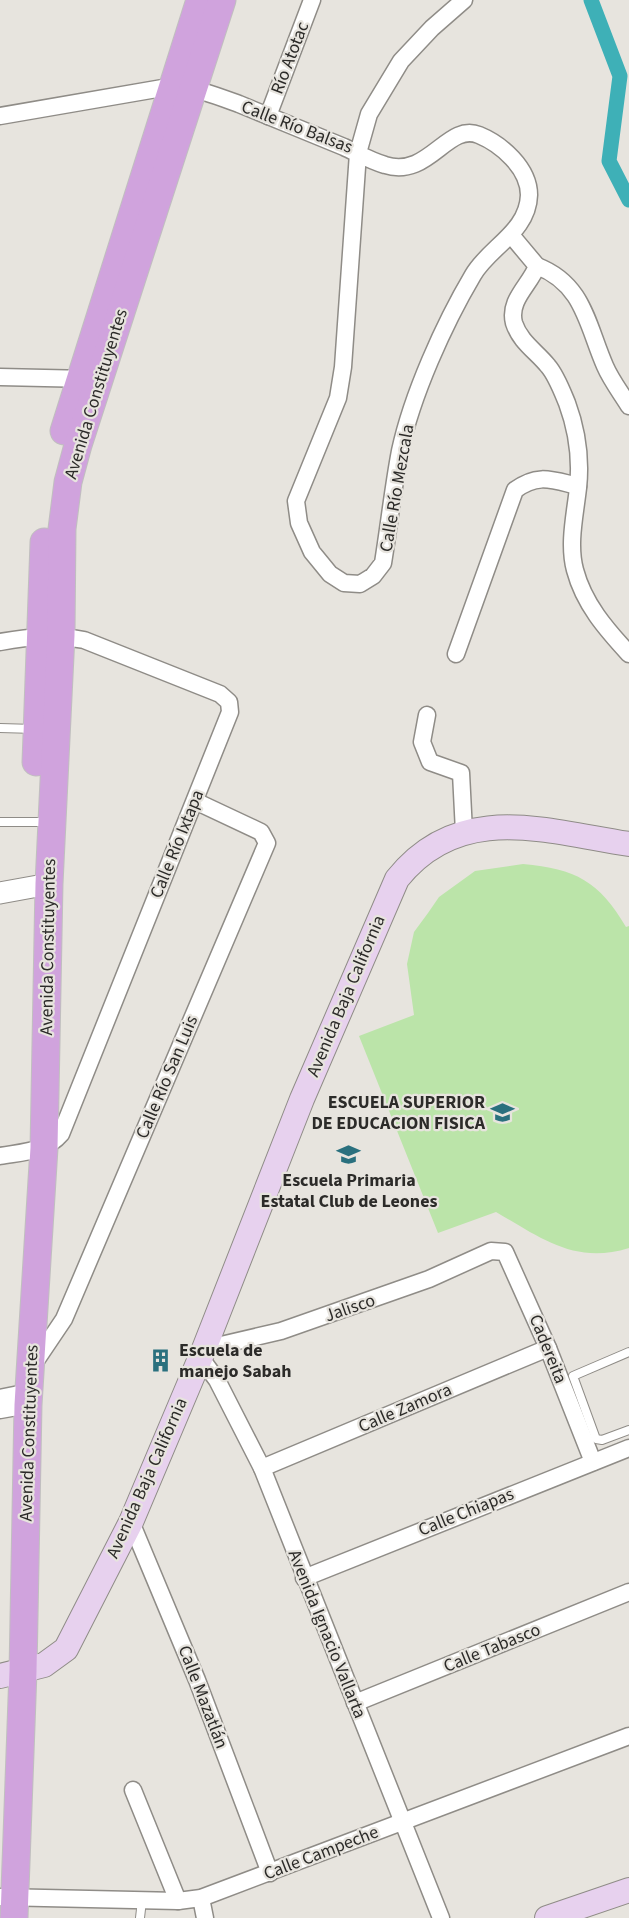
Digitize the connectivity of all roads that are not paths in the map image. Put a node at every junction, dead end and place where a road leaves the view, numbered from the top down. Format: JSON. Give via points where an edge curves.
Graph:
{"nodes":[{"id":1,"x":200,"y":0,"type":"edge"},
{"id":2,"x":222,"y":0,"type":"edge"},
{"id":3,"x":312,"y":0,"type":"edge"},
{"id":4,"x":464,"y":0,"type":"edge"},
{"id":5,"x":184,"y":87,"type":"junction"},
{"id":6,"x":0,"y":116,"type":"edge"},
{"id":7,"x":268,"y":116,"type":"junction"},
{"id":8,"x":358,"y":153,"type":"junction"},
{"id":9,"x":511,"y":235,"type":"junction"},
{"id":10,"x":537,"y":266,"type":"junction"},
{"id":11,"x":0,"y":377,"type":"edge"},
{"id":12,"x":90,"y":379,"type":"junction"},
{"id":13,"x":629,"y":406,"type":"edge"},
{"id":14,"x":578,"y":486,"type":"junction"},
{"id":15,"x":50,"y":635,"type":"junction"},
{"id":16,"x":0,"y":642,"type":"edge"},
{"id":17,"x":456,"y":654,"type":"dead end"},
{"id":18,"x":629,"y":654,"type":"edge"},
{"id":19,"x":427,"y":715,"type":"dead end"},
{"id":20,"x":0,"y":728,"type":"edge"},
{"id":21,"x":47,"y":729,"type":"junction"},
{"id":22,"x":195,"y":801,"type":"junction"},
{"id":23,"x":0,"y":822,"type":"edge"},
{"id":24,"x":43,"y":822,"type":"junction"},
{"id":25,"x":464,"y":832,"type":"junction"},
{"id":26,"x":629,"y":844,"type":"edge"},
{"id":27,"x":40,"y":886,"type":"junction"},
{"id":28,"x":0,"y":893,"type":"edge"},
{"id":29,"x":36,"y":1149,"type":"junction"},
{"id":30,"x":0,"y":1156,"type":"edge"},
{"id":31,"x":491,"y":1251,"type":"joint"},
{"id":32,"x":548,"y":1348,"type":"junction"},
{"id":33,"x":629,"y":1352,"type":"edge"},
{"id":34,"x":202,"y":1353,"type":"junction"},
{"id":35,"x":17,"y":1394,"type":"edge"},
{"id":36,"x":629,"y":1430,"type":"edge"},
{"id":37,"x":629,"y":1448,"type":"edge"},
{"id":38,"x":593,"y":1462,"type":"junction"},
{"id":39,"x":262,"y":1468,"type":"junction"},
{"id":40,"x":131,"y":1522,"type":"junction"},
{"id":41,"x":304,"y":1578,"type":"junction"},
{"id":42,"x":629,"y":1592,"type":"edge"},
{"id":43,"x":16,"y":1667,"type":"edge"},
{"id":44,"x":355,"y":1703,"type":"junction"},
{"id":45,"x":629,"y":1736,"type":"edge"},
{"id":46,"x":134,"y":1790,"type":"dead end"},
{"id":47,"x":402,"y":1823,"type":"junction"},
{"id":48,"x":270,"y":1873,"type":"junction"},
{"id":49,"x":629,"y":1890,"type":"edge"},
{"id":50,"x":201,"y":1898,"type":"junction"},
{"id":51,"x":142,"y":1900,"type":"junction"},
{"id":52,"x":178,"y":1901,"type":"junction"},
{"id":53,"x":6,"y":1906,"type":"edge"},
{"id":54,"x":140,"y":1918,"type":"edge"},
{"id":55,"x":205,"y":1918,"type":"edge"},
{"id":56,"x":441,"y":1918,"type":"edge"},
{"id":57,"x":548,"y":1918,"type":"edge"}],
"edges":[{"from":1,"to":5,"type":"main road","name":"Avenida Constituyentes"},
{"from":2,"to":5,"type":"main road","name":"Avenida Constituyentes"},
{"from":3,"to":7,"type":"street","name":"Río Atotac"},
{"from":4,"to":8,"type":"street","name":"Calle Río Balsas","via":[[401,61],[369,114]]},
{"from":5,"to":6,"type":"street"},
{"from":5,"to":7,"type":"street","name":"Calle Río Balsas"},
{"from":5,"to":12,"type":"main road","name":"Avenida Constituyentes"},
{"from":7,"to":8,"type":"street","name":"Calle Río Balsas"},
{"from":8,"to":9,"type":"street","name":"Calle Río Mezcala","via":[[400,169],[420,164],[457,136],[476,134],[487,139],[503,149],[527,182],[529,197]]},
{"from":8,"to":9,"type":"street","name":"Calle Río Mezcala","via":[[338,398],[296,501],[299,523],[312,552],[330,574],[344,583],[360,584],[383,563],[400,450],[413,407],[452,312],[475,272]]},
{"from":9,"to":10,"type":"street"},
{"from":10,"to":13,"type":"street","via":[[556,273],[582,305],[605,368]]},
{"from":10,"to":14,"type":"street","via":[[515,303],[514,322],[523,341],[549,367],[567,403],[578,447]]},
{"from":11,"to":12,"type":"street"},
{"from":12,"to":15,"type":"main road","name":"Avenida Constituyentes","via":[[68,482]]},
{"from":14,"to":17,"type":"street","via":[[546,478],[528,481],[515,490]]},
{"from":14,"to":18,"type":"street","via":[[572,537],[574,569],[585,599]]},
{"from":15,"to":16,"type":"street"},
{"from":15,"to":21,"type":"main road","name":"Avenida Constituyentes"},
{"from":15,"to":22,"type":"street","name":"Calle Río Ixtapa","via":[[94,644],[220,694],[229,702],[230,712]]},
{"from":19,"to":25,"type":"street","via":[[422,742],[430,762],[461,773]]},
{"from":20,"to":21,"type":"lane"},
{"from":21,"to":24,"type":"main road","name":"Avenida Constituyentes"},
{"from":22,"to":29,"type":"street","name":"Calle Río Ixtapa","via":[[61,1134],[54,1142]]},
{"from":22,"to":35,"type":"street","name":"Calle Río San Luis","via":[[261,832],[267,843],[64,1319]]},
{"from":23,"to":24,"type":"lane"},
{"from":24,"to":27,"type":"main road","name":"Avenida Constituyentes"},
{"from":25,"to":26,"type":"main road","name":"Avenida Baja California","via":[[513,826]]},
{"from":25,"to":34,"type":"main road","name":"Avenida Baja California","via":[[435,843],[413,858],[397,879],[302,1100]]},
{"from":27,"to":28,"type":"street"},
{"from":27,"to":29,"type":"main road","name":"Avenida Constituyentes"},
{"from":29,"to":30,"type":"street"},
{"from":29,"to":35,"type":"main road","name":"Avenida Constituyentes"},
{"from":31,"to":32,"type":"street","name":"Cadereita","via":[[505,1251],[510,1259]]},
{"from":31,"to":34,"type":"street","name":"Jalisco","via":[[361,1305]]},
{"from":32,"to":38,"type":"street","name":"Cadereita"},
{"from":32,"to":39,"type":"street","name":"Calle Zamora"},
{"from":33,"to":36,"type":"lane","via":[[573,1376],[596,1439]]},
{"from":34,"to":39,"type":"street","name":"Avenida Ignacio Vallarta"},
{"from":34,"to":40,"type":"main road","name":"Avenida Baja California"},
{"from":35,"to":43,"type":"main road","name":"Avenida Constituyentes"},
{"from":37,"to":38,"type":"street","name":"Calle Chiapas"},
{"from":38,"to":41,"type":"street","name":"Calle Chiapas"},
{"from":39,"to":41,"type":"street","name":"Avenida Ignacio Vallarta"},
{"from":40,"to":43,"type":"main road","name":"Avenida Baja California","via":[[66,1649]]},
{"from":40,"to":48,"type":"street","name":"Calle Mazatlán","via":[[197,1680]]},
{"from":41,"to":44,"type":"street","name":"Avenida Ignacio Vallarta"},
{"from":42,"to":44,"type":"street","name":"Calle Tabasco"},
{"from":43,"to":53,"type":"main road","name":"Avenida Constituyentes"},
{"from":44,"to":47,"type":"street","name":"Avenida Ignacio Vallarta"},
{"from":45,"to":47,"type":"street","name":"Calle Campeche"},
{"from":46,"to":52,"type":"street"},
{"from":47,"to":48,"type":"street","name":"Calle Campeche"},
{"from":47,"to":56,"type":"street","name":"Avenida Ignacio Vallarta"},
{"from":48,"to":50,"type":"street","name":"Calle Campeche"},
{"from":49,"to":57,"type":"main road"},
{"from":50,"to":52,"type":"street","name":"Calle Campeche"},
{"from":50,"to":55,"type":"street"},
{"from":51,"to":52,"type":"street","name":"Calle Campeche"},
{"from":51,"to":53,"type":"street","name":"Calle Campeche"},
{"from":51,"to":54,"type":"lane"}]}
